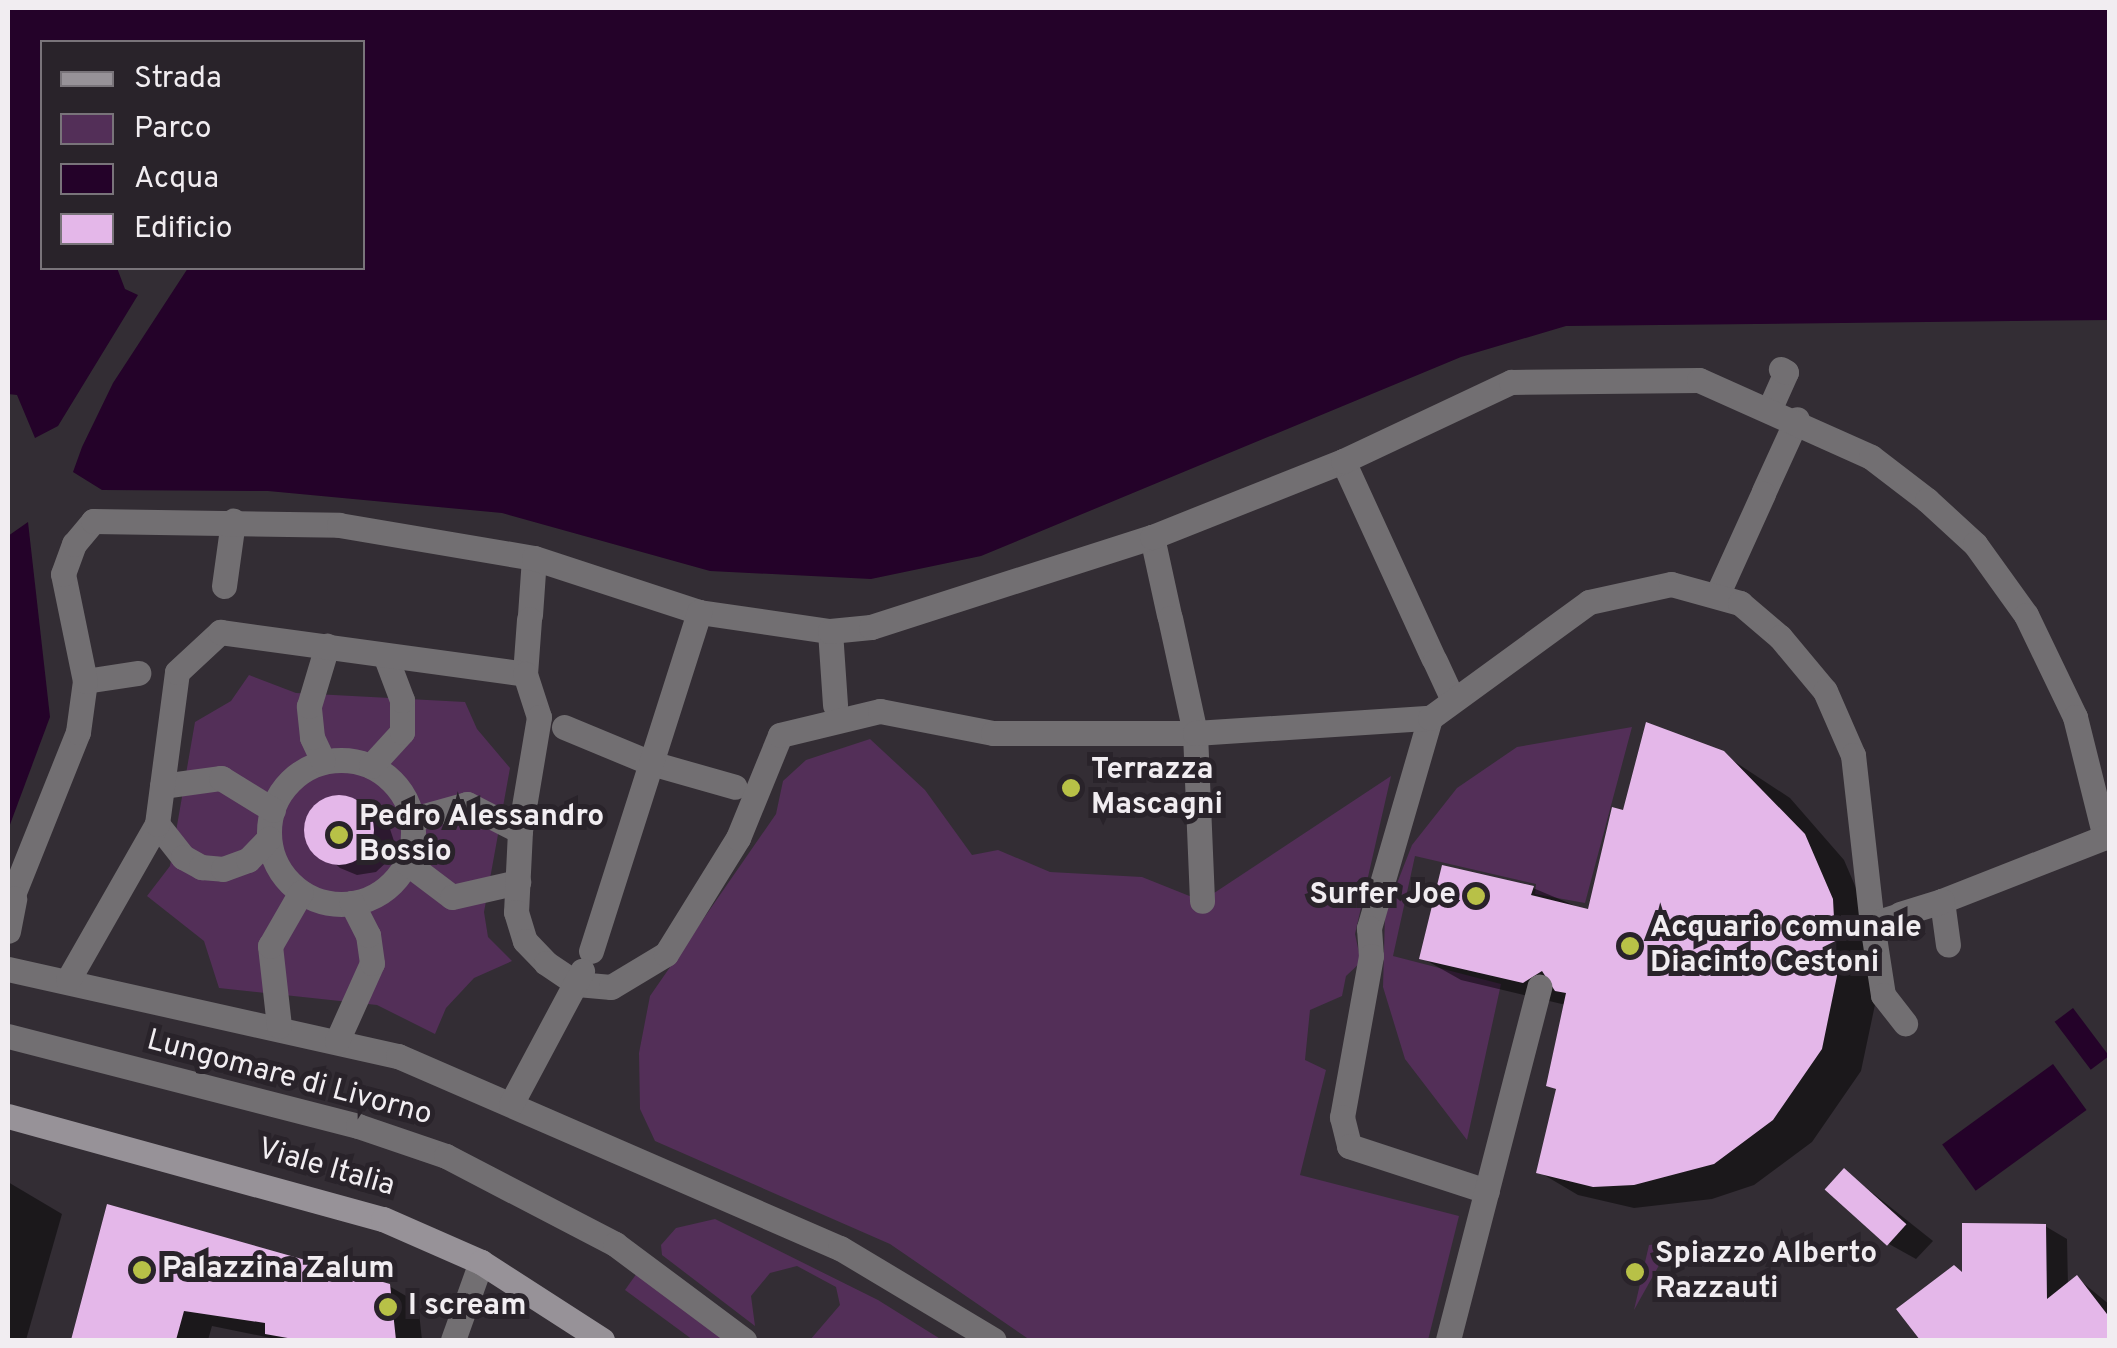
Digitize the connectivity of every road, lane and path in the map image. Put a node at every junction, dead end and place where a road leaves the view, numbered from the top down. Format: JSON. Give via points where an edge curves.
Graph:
{"nodes":[{"id":1,"x":1781,"y":369,"type":"dead end"},
{"id":2,"x":1770,"y":408,"type":"junction"},
{"id":3,"x":1797,"y":419,"type":"junction"},
{"id":4,"x":1343,"y":461,"type":"junction"},
{"id":5,"x":233,"y":522,"type":"junction"},
{"id":6,"x":1152,"y":537,"type":"junction"},
{"id":7,"x":534,"y":558,"type":"junction"},
{"id":8,"x":1718,"y":593,"type":"junction"},
{"id":9,"x":699,"y":612,"type":"junction"},
{"id":10,"x":830,"y":631,"type":"junction"},
{"id":11,"x":220,"y":632,"type":"junction"},
{"id":12,"x":328,"y":646,"type":"junction"},
{"id":13,"x":385,"y":655,"type":"junction"},
{"id":14,"x":177,"y":672,"type":"junction"},
{"id":15,"x":525,"y":674,"type":"junction"},
{"id":16,"x":86,"y":681,"type":"junction"},
{"id":17,"x":1453,"y":700,"type":"junction"},
{"id":18,"x":835,"y":711,"type":"junction"},
{"id":19,"x":1430,"y":718,"type":"junction"},
{"id":20,"x":555,"y":724,"type":"junction"},
{"id":21,"x":1195,"y":733,"type":"junction"},
{"id":22,"x":323,"y":761,"type":"junction"},
{"id":23,"x":651,"y":764,"type":"junction"},
{"id":24,"x":372,"y":766,"type":"junction"},
{"id":25,"x":162,"y":786,"type":"junction"},
{"id":26,"x":744,"y":789,"type":"junction"},
{"id":27,"x":272,"y":810,"type":"junction"},
{"id":28,"x":413,"y":819,"type":"junction"},
{"id":29,"x":158,"y":824,"type":"junction"},
{"id":30,"x":520,"y":831,"type":"junction"},
{"id":31,"x":269,"y":838,"type":"junction"},
{"id":32,"x":406,"y":863,"type":"junction"},
{"id":33,"x":518,"y":882,"type":"junction"},
{"id":34,"x":301,"y":892,"type":"junction"},
{"id":35,"x":1202,"y":901,"type":"dead end"},
{"id":36,"x":1942,"y":901,"type":"junction"},
{"id":37,"x":352,"y":903,"type":"junction"},
{"id":38,"x":1890,"y":918,"type":"junction"},
{"id":39,"x":8,"y":931,"type":"edge"},
{"id":40,"x":1948,"y":945,"type":"dead end"},
{"id":41,"x":8,"y":969,"type":"edge"},
{"id":42,"x":68,"y":980,"type":"junction"},
{"id":43,"x":577,"y":984,"type":"junction"},
{"id":44,"x":1538,"y":987,"type":"dead end"},
{"id":45,"x":1905,"y":1023,"type":"dead end"},
{"id":46,"x":279,"y":1026,"type":"junction"},
{"id":47,"x":8,"y":1036,"type":"edge"},
{"id":48,"x":337,"y":1041,"type":"junction"},
{"id":49,"x":510,"y":1104,"type":"junction"},
{"id":50,"x":8,"y":1116,"type":"edge"},
{"id":51,"x":1487,"y":1191,"type":"junction"},
{"id":52,"x":482,"y":1262,"type":"junction"},
{"id":53,"x":453,"y":1340,"type":"edge"},
{"id":54,"x":602,"y":1340,"type":"edge"},
{"id":55,"x":744,"y":1340,"type":"edge"},
{"id":56,"x":994,"y":1340,"type":"edge"},
{"id":57,"x":1448,"y":1340,"type":"edge"}],
"edges":[{"from":1,"to":2,"type":"street","via":[[1786,372]]},
{"from":2,"to":3,"type":"street"},
{"from":2,"to":4,"type":"street","via":[[1698,380],[1510,382]]},
{"from":3,"to":8,"type":"street"},
{"from":3,"to":36,"type":"street","via":[[1872,457],[1976,544],[2026,615],[2074,718],[2105,837]]},
{"from":4,"to":6,"type":"street"},
{"from":4,"to":17,"type":"street"},
{"from":5,"to":7,"type":"street","via":[[339,525]]},
{"from":5,"to":11,"type":"street"},
{"from":5,"to":16,"type":"street","via":[[93,521],[74,544],[63,574]]},
{"from":6,"to":10,"type":"street","via":[[871,628]]},
{"from":6,"to":21,"type":"street"},
{"from":7,"to":9,"type":"street"},
{"from":7,"to":15,"type":"street"},
{"from":8,"to":17,"type":"street","via":[[1671,584],[1589,602]]},
{"from":8,"to":38,"type":"street","via":[[1780,637],[1838,718],[1853,755]]},
{"from":9,"to":10,"type":"street"},
{"from":9,"to":23,"type":"street"},
{"from":10,"to":18,"type":"street"},
{"from":11,"to":12,"type":"street"},
{"from":11,"to":14,"type":"street"},
{"from":12,"to":13,"type":"street"},
{"from":12,"to":22,"type":"street","via":[[309,706]]},
{"from":13,"to":15,"type":"street"},
{"from":13,"to":24,"type":"street","via":[[402,700],[402,732]]},
{"from":14,"to":16,"type":"street"},
{"from":14,"to":25,"type":"street"},
{"from":15,"to":20,"type":"street"},
{"from":16,"to":39,"type":"street","via":[[62,803],[14,895]]},
{"from":17,"to":19,"type":"street"},
{"from":18,"to":21,"type":"street","via":[[880,711],[994,733]]},
{"from":18,"to":26,"type":"street","via":[[780,735]]},
{"from":19,"to":21,"type":"street"},
{"from":19,"to":51,"type":"street","via":[[1369,928],[1371,956],[1342,1117],[1348,1146]]},
{"from":20,"to":23,"type":"street"},
{"from":20,"to":30,"type":"street"},
{"from":21,"to":35,"type":"street"},
{"from":22,"to":24,"type":"street"},
{"from":22,"to":27,"type":"street","via":[[292,779]]},
{"from":23,"to":26,"type":"street"},
{"from":23,"to":43,"type":"street"},
{"from":24,"to":28,"type":"street","via":[[398,787]]},
{"from":25,"to":27,"type":"street","via":[[221,778]]},
{"from":25,"to":29,"type":"street"},
{"from":26,"to":43,"type":"street","via":[[738,838],[666,954],[610,986]]},
{"from":27,"to":31,"type":"street"},
{"from":28,"to":30,"type":"street","via":[[467,804]]},
{"from":28,"to":32,"type":"street"},
{"from":29,"to":31,"type":"street","via":[[183,857],[201,867],[223,869],[248,860]]},
{"from":29,"to":42,"type":"street"},
{"from":30,"to":33,"type":"street"},
{"from":31,"to":34,"type":"street","via":[[279,868]]},
{"from":32,"to":33,"type":"street","via":[[452,897]]},
{"from":32,"to":37,"type":"street","via":[[384,890]]},
{"from":33,"to":43,"type":"street","via":[[525,941]]},
{"from":34,"to":37,"type":"street"},
{"from":34,"to":46,"type":"street","via":[[270,946]]},
{"from":36,"to":38,"type":"street"},
{"from":36,"to":40,"type":"street"},
{"from":37,"to":48,"type":"street","via":[[368,935],[372,963]]},
{"from":38,"to":45,"type":"street","via":[[1882,995]]},
{"from":41,"to":42,"type":"street"},
{"from":42,"to":46,"type":"street"},
{"from":43,"to":49,"type":"street"},
{"from":44,"to":51,"type":"street"},
{"from":46,"to":48,"type":"street"},
{"from":47,"to":55,"type":"street","name":"Lungomare di Livorno","via":[[358,1126],[446,1156],[615,1244]]},
{"from":48,"to":49,"type":"street","via":[[398,1056]]},
{"from":49,"to":56,"type":"street","via":[[840,1248]]},
{"from":50,"to":52,"type":"main road","name":"Viale Italia","via":[[320,1199]]},
{"from":51,"to":57,"type":"street"},
{"from":52,"to":53,"type":"street"},
{"from":52,"to":54,"type":"main road","name":"Viale Italia"}]}
